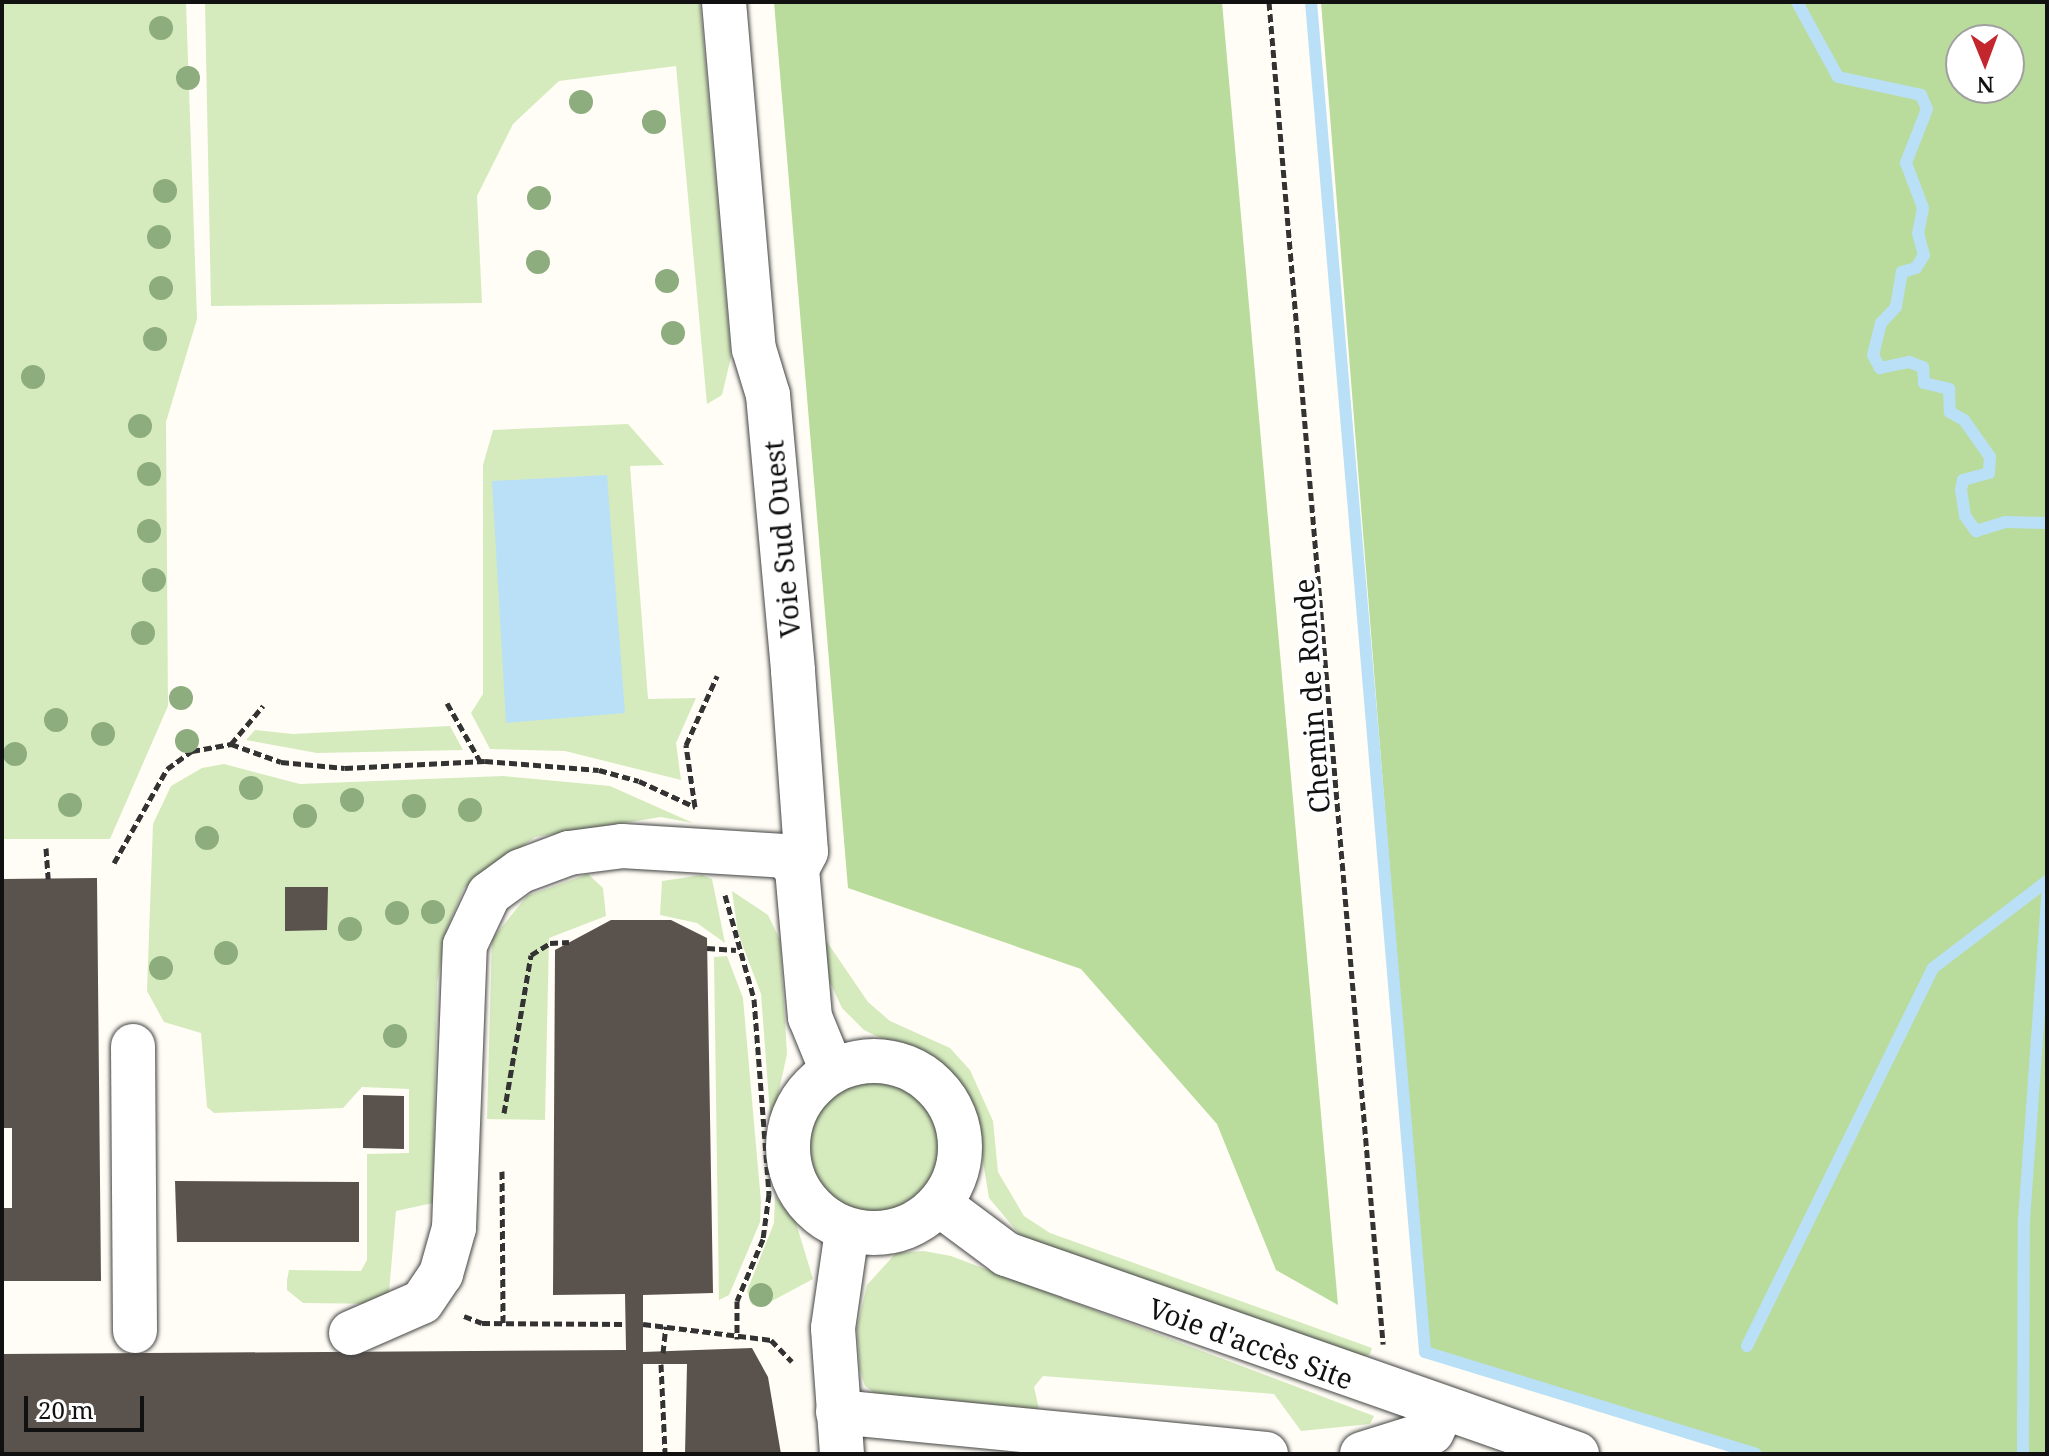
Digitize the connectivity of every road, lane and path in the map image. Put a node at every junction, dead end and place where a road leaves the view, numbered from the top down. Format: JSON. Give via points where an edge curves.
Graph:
{"nodes":[{"id":1,"x":724,"y":2,"type":"edge"},
{"id":2,"x":1269,"y":2,"type":"edge"},
{"id":3,"x":740,"y":432,"type":"dead end"},
{"id":4,"x":717,"y":676,"type":"dead end"},
{"id":5,"x":782,"y":676,"type":"junction"},
{"id":6,"x":447,"y":703,"type":"dead end"},
{"id":7,"x":263,"y":706,"type":"dead end"},
{"id":8,"x":231,"y":744,"type":"junction"},
{"id":9,"x":480,"y":761,"type":"junction"},
{"id":10,"x":695,"y":807,"type":"junction"},
{"id":11,"x":701,"y":818,"type":"dead end"},
{"id":12,"x":46,"y":848,"type":"dead end"},
{"id":13,"x":791,"y":862,"type":"junction"},
{"id":14,"x":114,"y":863,"type":"dead end"},
{"id":15,"x":48,"y":879,"type":"dead end"},
{"id":16,"x":724,"y":884,"type":"dead end"},
{"id":17,"x":569,"y":942,"type":"dead end"},
{"id":18,"x":707,"y":948,"type":"dead end"},
{"id":19,"x":736,"y":950,"type":"junction"},
{"id":20,"x":133,"y":1046,"type":"dead end"},
{"id":21,"x":832,"y":1071,"type":"junction"},
{"id":22,"x":502,"y":1125,"type":"dead end"},
{"id":23,"x":502,"y":1154,"type":"dead end"},
{"id":24,"x":939,"y":1204,"type":"junction"},
{"id":25,"x":847,"y":1231,"type":"junction"},
{"id":26,"x":422,"y":1302,"type":"junction"},
{"id":27,"x":503,"y":1323,"type":"junction"},
{"id":28,"x":626,"y":1324,"type":"dead end"},
{"id":29,"x":643,"y":1324,"type":"dead end"},
{"id":30,"x":666,"y":1326,"type":"junction"},
{"id":31,"x":135,"y":1331,"type":"dead end"},
{"id":32,"x":351,"y":1333,"type":"dead end"},
{"id":33,"x":737,"y":1339,"type":"junction"},
{"id":34,"x":663,"y":1353,"type":"dead end"},
{"id":35,"x":661,"y":1364,"type":"dead end"},
{"id":36,"x":797,"y":1374,"type":"dead end"},
{"id":37,"x":1371,"y":1386,"type":"junction"},
{"id":38,"x":1442,"y":1411,"type":"junction"},
{"id":39,"x":840,"y":1433,"type":"edge"},
{"id":40,"x":665,"y":1452,"type":"edge"},
{"id":41,"x":1266,"y":1454,"type":"edge"},
{"id":42,"x":1362,"y":1454,"type":"edge"},
{"id":43,"x":1577,"y":1454,"type":"edge"}],
"edges":[{"from":1,"to":5,"type":"street","name":"Voie Sud Ouest","via":[[754,349],[768,395]]},
{"from":2,"to":37,"type":"path","name":"Chemin de Ronde","via":[[1384,1354]]},
{"from":3,"to":5,"type":"street","via":[[748,445],[767,659]]},
{"from":4,"to":10,"type":"path","via":[[686,745]]},
{"from":5,"to":13,"type":"street","name":"Voie Sud Ouest","via":[[806,852]]},
{"from":6,"to":9,"type":"path","via":[[470,733]]},
{"from":7,"to":8,"type":"path"},
{"from":8,"to":9,"type":"path","via":[[281,762],[345,768]]},
{"from":8,"to":14,"type":"path","via":[[192,751],[167,769]]},
{"from":9,"to":10,"type":"path","via":[[599,770]]},
{"from":10,"to":11,"type":"path"},
{"from":12,"to":15,"type":"path"},
{"from":13,"to":21,"type":"street","name":"Voie Sud Ouest","via":[[810,1017]]},
{"from":13,"to":26,"type":"street","via":[[609,847],[569,853],[521,871],[489,894],[465,945],[454,1228],[441,1274]]},
{"from":16,"to":19,"type":"path"},
{"from":17,"to":22,"type":"path","via":[[550,943],[531,955]]},
{"from":18,"to":19,"type":"path"},
{"from":19,"to":33,"type":"path","via":[[754,999],[769,1194],[763,1239],[737,1301]]},
{"from":20,"to":31,"type":"street"},
{"from":21,"to":24,"type":"street","via":[[885,1062],[934,1085],[947,1102],[960,1143],[958,1165]]},
{"from":21,"to":25,"type":"street","via":[[794,1112],[790,1167],[800,1194]]},
{"from":23,"to":27,"type":"path"},
{"from":24,"to":25,"type":"street","via":[[895,1231]]},
{"from":24,"to":37,"type":"street","name":"Voie d'accès Site","via":[[1006,1254]]},
{"from":25,"to":39,"type":"street","via":[[833,1328]]},
{"from":26,"to":27,"type":"path","via":[[482,1323]]},
{"from":26,"to":32,"type":"street","via":[[392,1320]]},
{"from":27,"to":28,"type":"path"},
{"from":29,"to":30,"type":"path"},
{"from":30,"to":33,"type":"path"},
{"from":30,"to":34,"type":"path"},
{"from":33,"to":36,"type":"path","via":[[779,1344]]},
{"from":35,"to":40,"type":"path"},
{"from":37,"to":38,"type":"street","name":"Voie d'accès Site"},
{"from":38,"to":42,"type":"street","via":[[1432,1432]]},
{"from":38,"to":43,"type":"street","name":"Voie d'accès Site"},
{"from":39,"to":41,"type":"street"}]}
